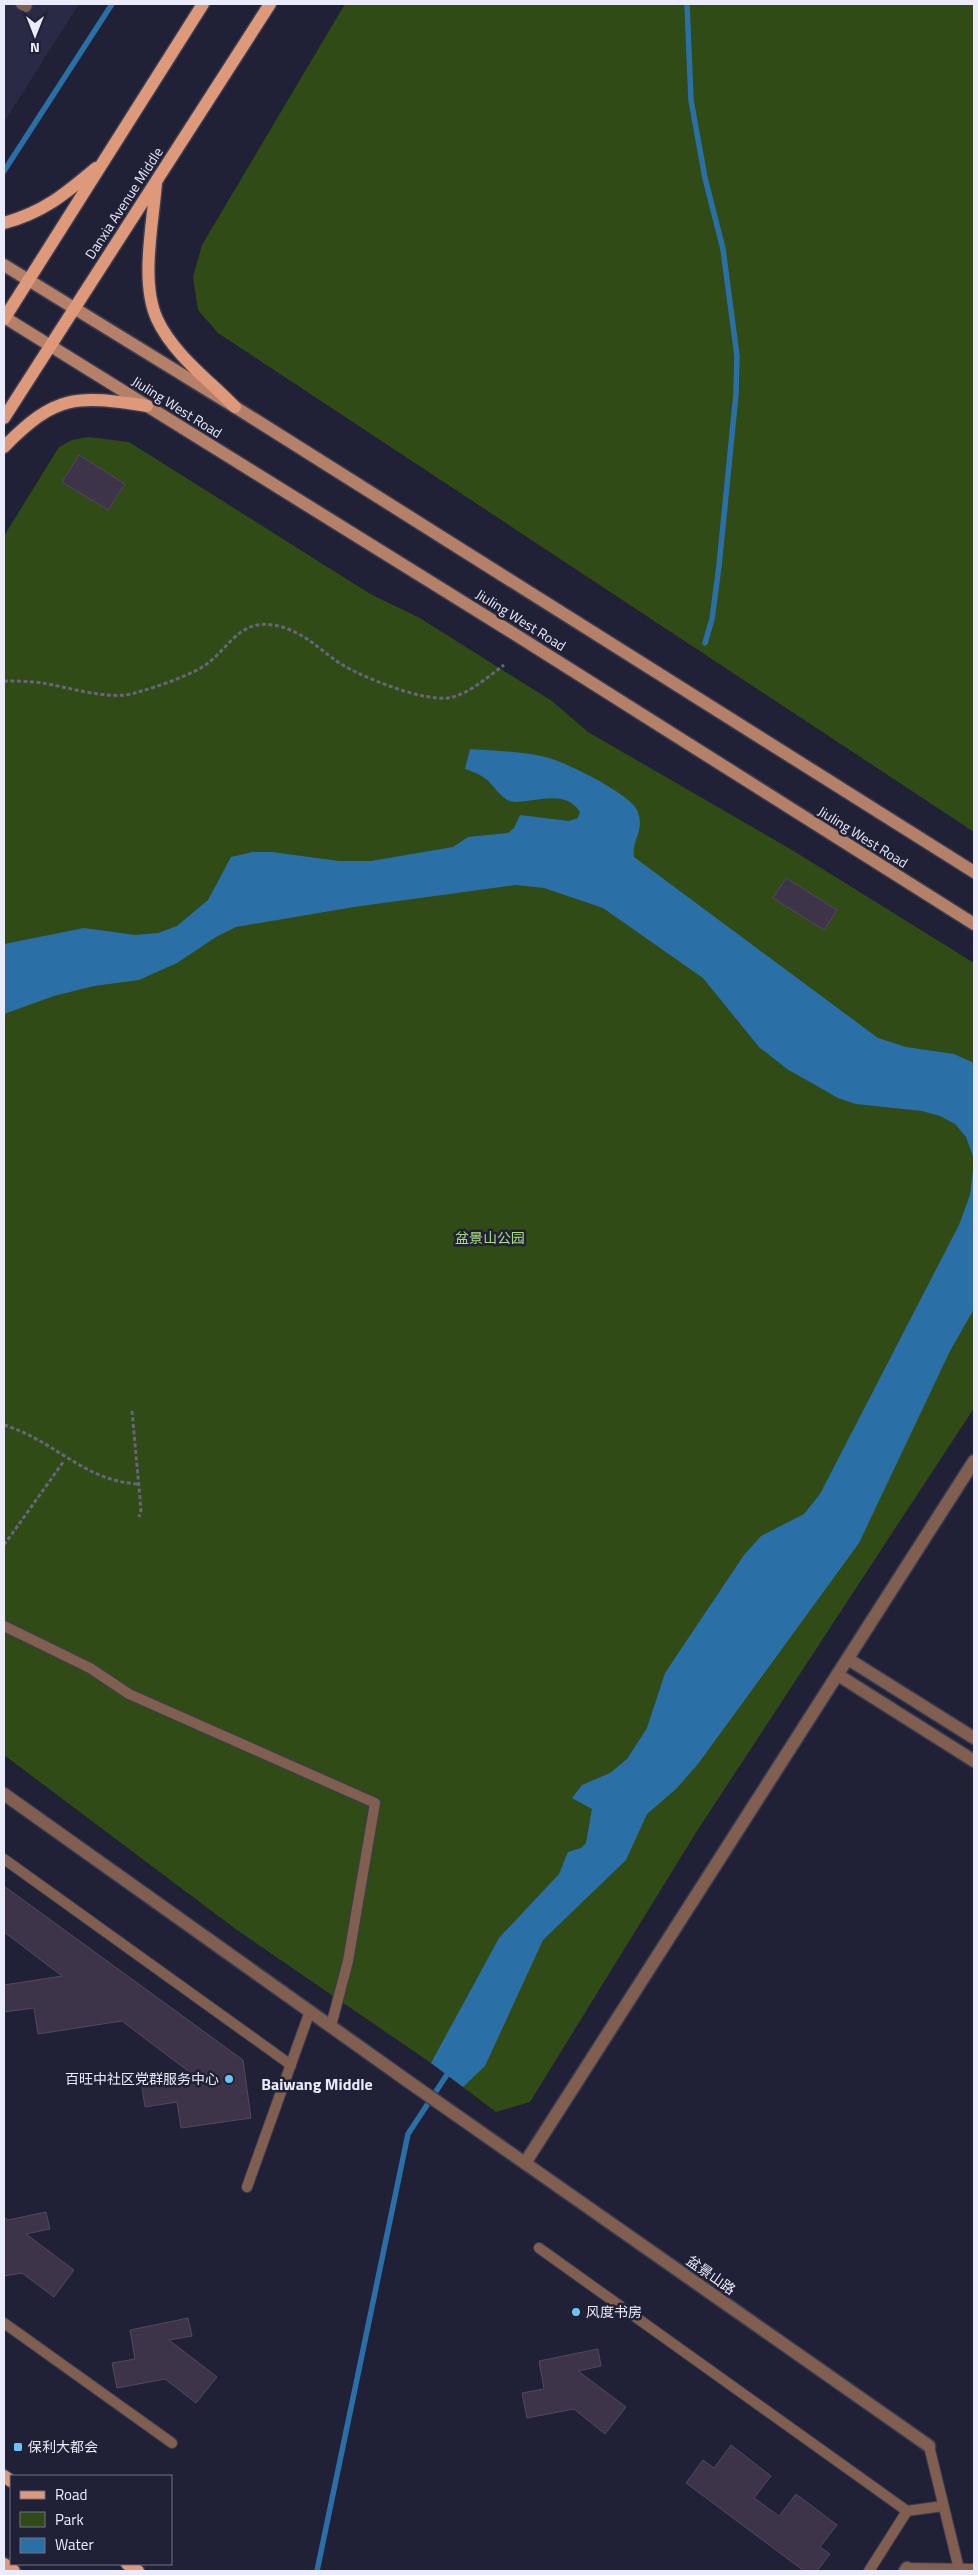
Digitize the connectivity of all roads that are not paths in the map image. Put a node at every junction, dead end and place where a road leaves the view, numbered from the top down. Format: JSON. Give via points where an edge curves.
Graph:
{"nodes":[{"id":1,"x":21,"y":4,"type":"edge"},
{"id":2,"x":27,"y":4,"type":"edge"},
{"id":3,"x":203,"y":4,"type":"edge"},
{"id":4,"x":270,"y":4,"type":"edge"},
{"id":5,"x":106,"y":160,"type":"junction"},
{"id":6,"x":156,"y":180,"type":"junction"},
{"id":7,"x":4,"y":223,"type":"edge"},
{"id":8,"x":4,"y":265,"type":"edge"},
{"id":9,"x":28,"y":280,"type":"junction"},
{"id":10,"x":74,"y":308,"type":"junction"},
{"id":11,"x":4,"y":318,"type":"edge"},
{"id":12,"x":49,"y":346,"type":"junction"},
{"id":13,"x":147,"y":406,"type":"junction"},
{"id":14,"x":235,"y":407,"type":"junction"},
{"id":15,"x":4,"y":418,"type":"edge"},
{"id":16,"x":4,"y":447,"type":"edge"},
{"id":17,"x":974,"y":872,"type":"edge"},
{"id":18,"x":974,"y":924,"type":"edge"},
{"id":19,"x":974,"y":1461,"type":"edge"},
{"id":20,"x":4,"y":1626,"type":"edge"},
{"id":21,"x":848,"y":1659,"type":"junction"},
{"id":22,"x":838,"y":1675,"type":"junction"},
{"id":23,"x":974,"y":1738,"type":"edge"},
{"id":24,"x":974,"y":1761,"type":"edge"},
{"id":25,"x":4,"y":1794,"type":"edge"},
{"id":26,"x":4,"y":1859,"type":"edge"},
{"id":27,"x":310,"y":2011,"type":"junction"},
{"id":28,"x":331,"y":2026,"type":"junction"},
{"id":29,"x":290,"y":2065,"type":"junction"},
{"id":30,"x":525,"y":2163,"type":"junction"},
{"id":31,"x":247,"y":2187,"type":"dead end"},
{"id":32,"x":538,"y":2248,"type":"dead end"},
{"id":33,"x":4,"y":2324,"type":"edge"},
{"id":34,"x":172,"y":2443,"type":"dead end"},
{"id":35,"x":929,"y":2446,"type":"joint"},
{"id":36,"x":944,"y":2506,"type":"junction"},
{"id":37,"x":907,"y":2511,"type":"junction"},
{"id":38,"x":4,"y":2564,"type":"edge"},
{"id":39,"x":906,"y":2569,"type":"edge"},
{"id":40,"x":959,"y":2569,"type":"junction"},
{"id":41,"x":974,"y":2569,"type":"edge"},
{"id":42,"x":14,"y":2571,"type":"edge"},
{"id":43,"x":869,"y":2571,"type":"edge"}],
"edges":[{"from":1,"to":2,"type":"lane","via":[[26,7]]},
{"from":3,"to":5,"type":"main road"},
{"from":4,"to":6,"type":"main road","name":"Danxia Avenue Middle"},
{"from":5,"to":7,"type":"main road","via":[[53,204]]},
{"from":5,"to":9,"type":"main road"},
{"from":6,"to":10,"type":"main road","name":"Danxia Avenue Middle"},
{"from":6,"to":14,"type":"main road","via":[[149,272],[157,319],[188,361]]},
{"from":8,"to":9,"type":"main road","name":"Jiuling West Road"},
{"from":9,"to":10,"type":"main road","name":"Jiuling West Road"},
{"from":9,"to":11,"type":"main road"},
{"from":10,"to":12,"type":"main road","name":"Danxia Avenue Middle"},
{"from":10,"to":14,"type":"main road","name":"Jiuling West Road"},
{"from":11,"to":12,"type":"main road","name":"Jiuling West Road"},
{"from":12,"to":13,"type":"main road","name":"Jiuling West Road"},
{"from":12,"to":15,"type":"main road","name":"Danxia Avenue Middle"},
{"from":13,"to":16,"type":"main road","via":[[99,399],[69,401],[53,406],[24,427]]},
{"from":13,"to":18,"type":"main road","name":"Jiuling West Road"},
{"from":14,"to":17,"type":"main road","name":"Jiuling West Road"},
{"from":19,"to":21,"type":"street"},
{"from":20,"to":28,"type":"lane","via":[[90,1668],[138,1698],[374,1803],[348,1961]]},
{"from":21,"to":22,"type":"street"},
{"from":21,"to":23,"type":"street"},
{"from":22,"to":24,"type":"street"},
{"from":22,"to":30,"type":"street"},
{"from":25,"to":27,"type":"street","name":"盆景山路"},
{"from":26,"to":29,"type":"lane"},
{"from":27,"to":28,"type":"street","name":"盆景山路"},
{"from":27,"to":29,"type":"lane"},
{"from":28,"to":30,"type":"street","name":"盆景山路"},
{"from":29,"to":31,"type":"lane"},
{"from":30,"to":35,"type":"street","name":"盆景山路"},
{"from":32,"to":37,"type":"lane"},
{"from":33,"to":34,"type":"lane"},
{"from":35,"to":36,"type":"lane"},
{"from":36,"to":37,"type":"lane"},
{"from":36,"to":40,"type":"lane"},
{"from":37,"to":43,"type":"lane"},
{"from":38,"to":42,"type":"main road"},
{"from":39,"to":40,"type":"lane"},
{"from":40,"to":41,"type":"lane"}]}
